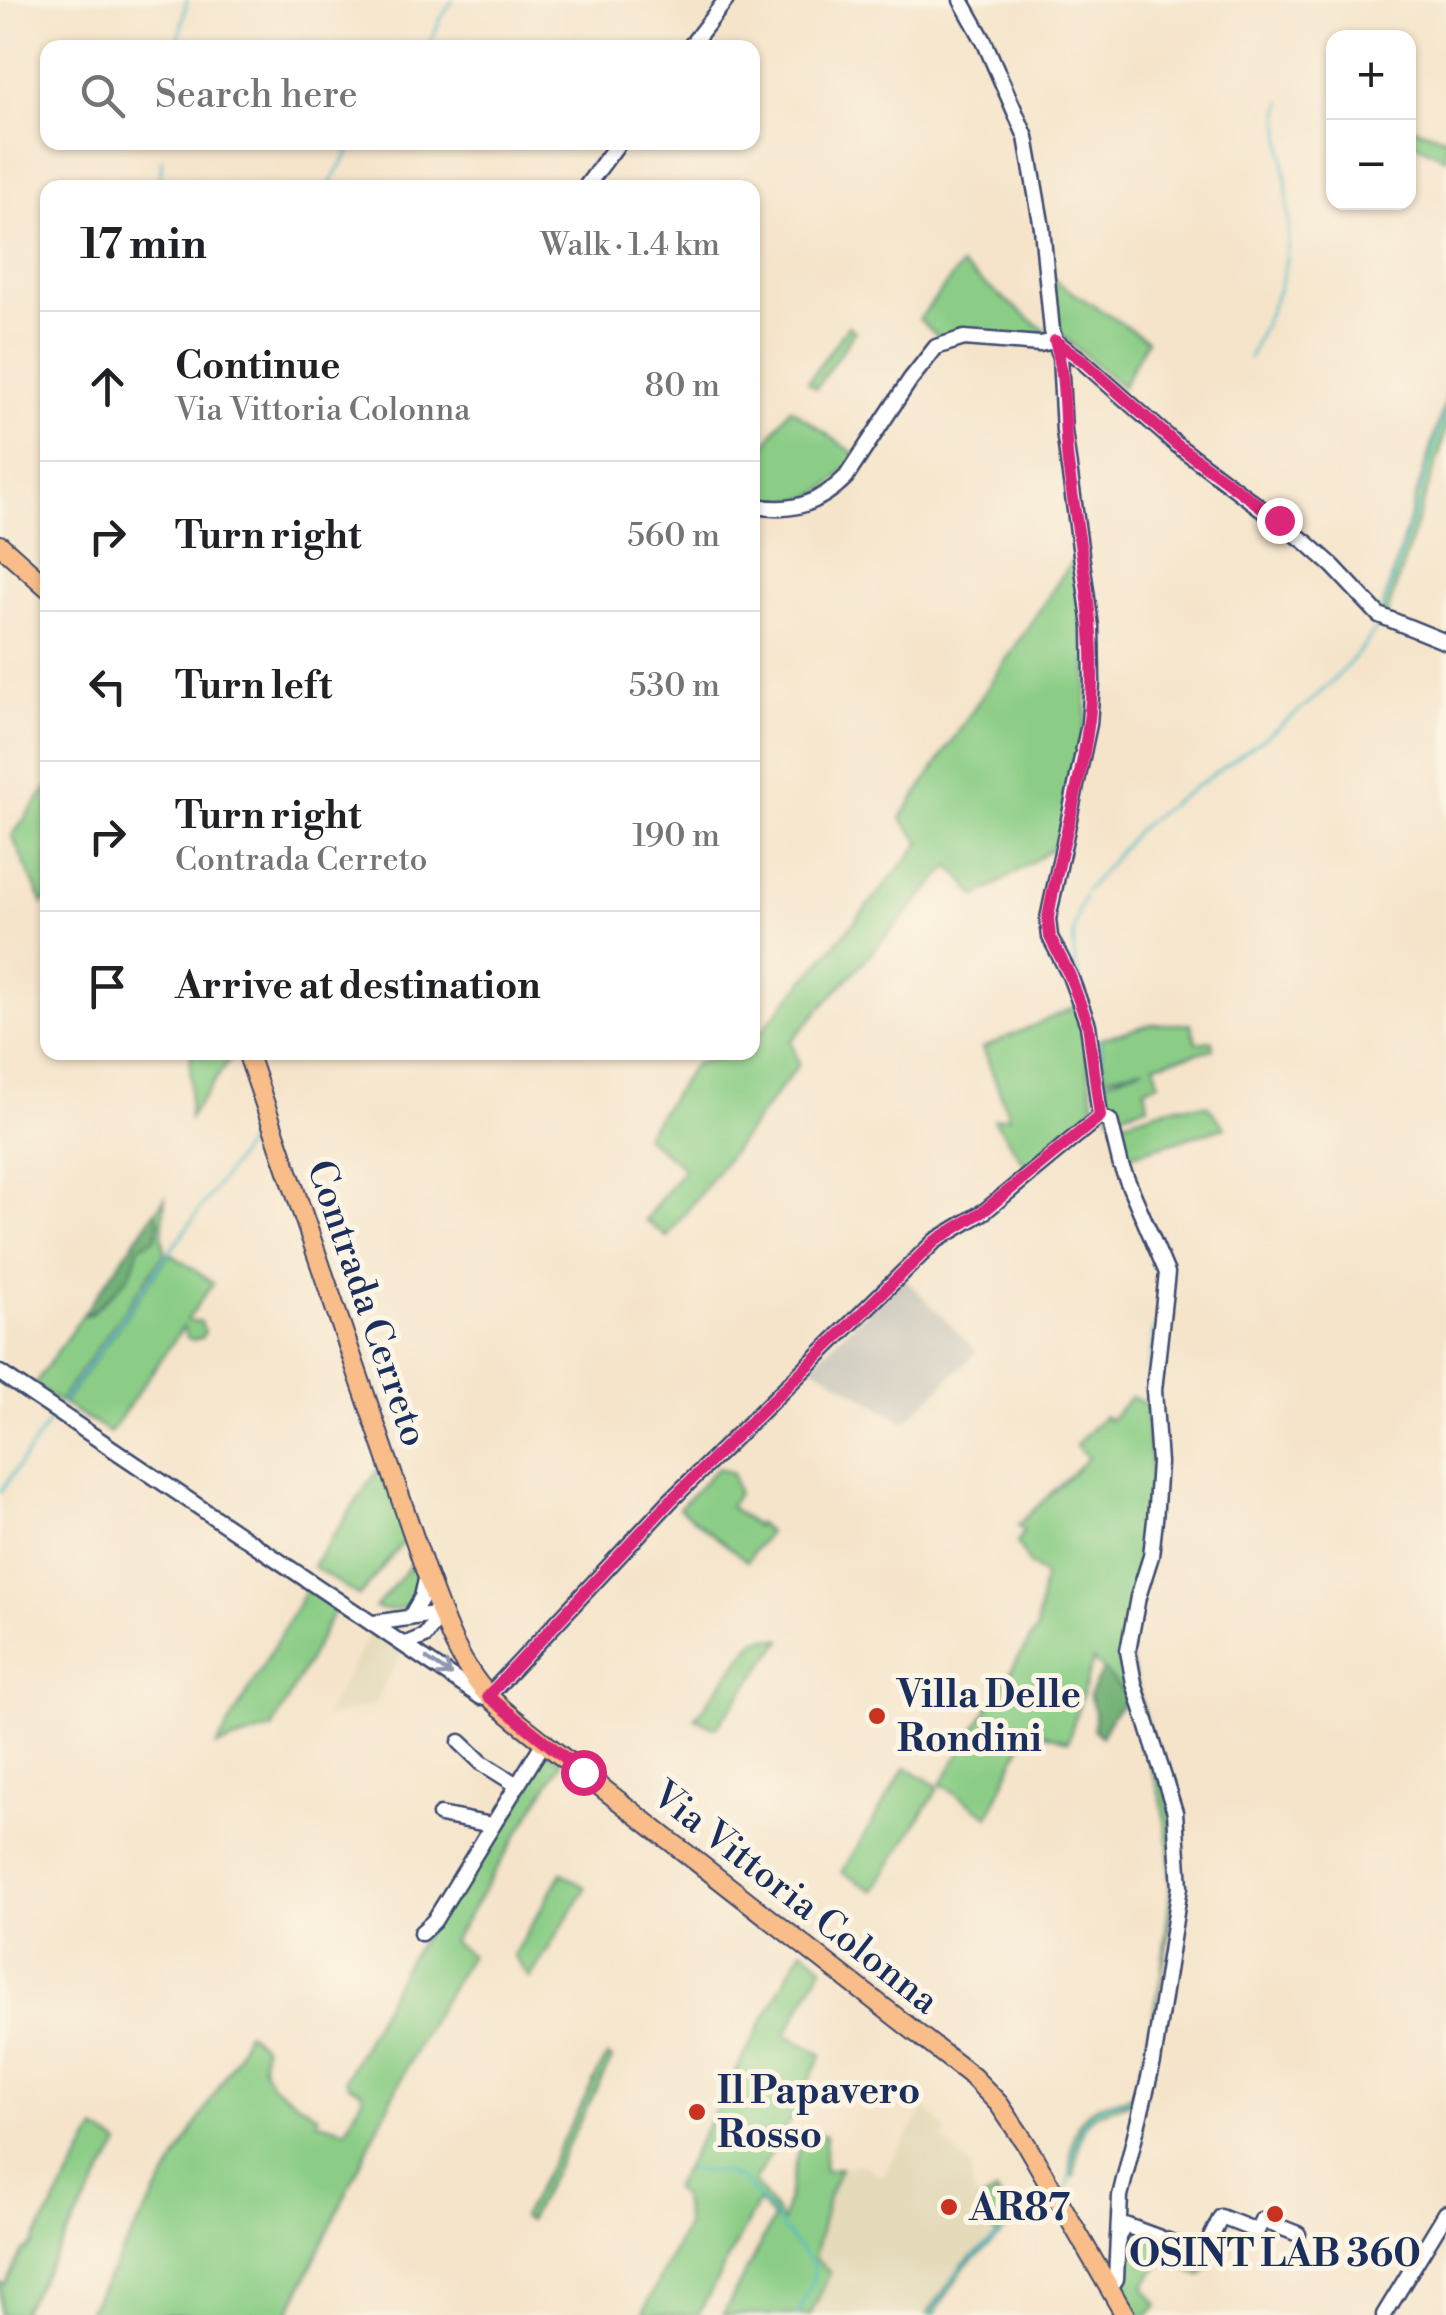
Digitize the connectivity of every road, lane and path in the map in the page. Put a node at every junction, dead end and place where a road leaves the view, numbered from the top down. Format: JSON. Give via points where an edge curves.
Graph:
{"nodes":[{"id":1,"x":726,"y":0,"type":"edge"},
{"id":2,"x":961,"y":0,"type":"edge"},
{"id":3,"x":695,"y":40,"type":"edge"},
{"id":4,"x":614,"y":150,"type":"edge"},
{"id":5,"x":591,"y":180,"type":"edge"},
{"id":6,"x":1055,"y":341,"type":"junction"},
{"id":7,"x":760,"y":506,"type":"edge"},
{"id":8,"x":0,"y":544,"type":"edge"},
{"id":9,"x":40,"y":581,"type":"edge"},
{"id":10,"x":1446,"y":642,"type":"edge"},
{"id":11,"x":250,"y":1060,"type":"edge"},
{"id":12,"x":1100,"y":1116,"type":"junction"},
{"id":13,"x":0,"y":1374,"type":"edge"},
{"id":14,"x":427,"y":1575,"type":"junction"},
{"id":15,"x":441,"y":1613,"type":"junction"},
{"id":16,"x":411,"y":1616,"type":"junction"},
{"id":17,"x":374,"y":1623,"type":"junction"},
{"id":18,"x":406,"y":1644,"type":"junction"},
{"id":19,"x":488,"y":1696,"type":"junction"},
{"id":20,"x":460,"y":1742,"type":"dead end"},
{"id":21,"x":544,"y":1742,"type":"junction"},
{"id":22,"x":518,"y":1785,"type":"junction"},
{"id":23,"x":440,"y":1815,"type":"dead end"},
{"id":24,"x":492,"y":1825,"type":"junction"},
{"id":25,"x":421,"y":1933,"type":"dead end"},
{"id":26,"x":1446,"y":2212,"type":"edge"},
{"id":27,"x":1298,"y":2234,"type":"dead end"},
{"id":28,"x":1118,"y":2237,"type":"junction"},
{"id":29,"x":1110,"y":2290,"type":"junction"},
{"id":30,"x":1125,"y":2315,"type":"edge"},
{"id":31,"x":1384,"y":2315,"type":"edge"}],
"edges":[{"from":1,"to":3,"type":"street"},
{"from":2,"to":6,"type":"street","via":[[1026,138]]},
{"from":4,"to":5,"type":"street"},
{"from":6,"to":7,"type":"street","via":[[964,338],[936,347],[834,490],[796,508]]},
{"from":6,"to":10,"type":"street","via":[[1333,566],[1379,616]]},
{"from":6,"to":12,"type":"street","via":[[1091,627],[1092,683],[1048,918],[1088,1025]]},
{"from":8,"to":9,"type":"main road"},
{"from":11,"to":14,"type":"main road","name":"Contrada Cerreto"},
{"from":12,"to":19,"type":"street","via":[[985,1210],[935,1241],[671,1500]]},
{"from":12,"to":28,"type":"street","via":[[1110,1121],[1121,1166],[1166,1273],[1154,1390],[1156,1520],[1128,1651],[1180,1848],[1162,2010],[1120,2196]]},
{"from":13,"to":17,"type":"street"},
{"from":14,"to":15,"type":"main road","name":"Via Vittoria Colonna"},
{"from":14,"to":16,"type":"street"},
{"from":15,"to":16,"type":"street"},
{"from":15,"to":18,"type":"street","via":[[425,1636]]},
{"from":15,"to":19,"type":"main road","name":"Via Vittoria Colonna"},
{"from":16,"to":17,"type":"street"},
{"from":17,"to":18,"type":"street"},
{"from":18,"to":19,"type":"street","one_way":true},
{"from":19,"to":21,"type":"main road","name":"Via Vittoria Colonna"},
{"from":20,"to":22,"type":"street"},
{"from":21,"to":22,"type":"street"},
{"from":21,"to":29,"type":"main road","name":"Via Vittoria Colonna","via":[[973,2078],[1026,2144]]},
{"from":22,"to":24,"type":"street"},
{"from":23,"to":24,"type":"street"},
{"from":24,"to":25,"type":"street"},
{"from":26,"to":31,"type":"street"},
{"from":27,"to":28,"type":"street","via":[[1262,2220],[1257,2231],[1221,2217],[1203,2254],[1125,2225]]},
{"from":28,"to":29,"type":"street"},
{"from":29,"to":30,"type":"main road","name":"Via Vittoria Colonna"}]}
